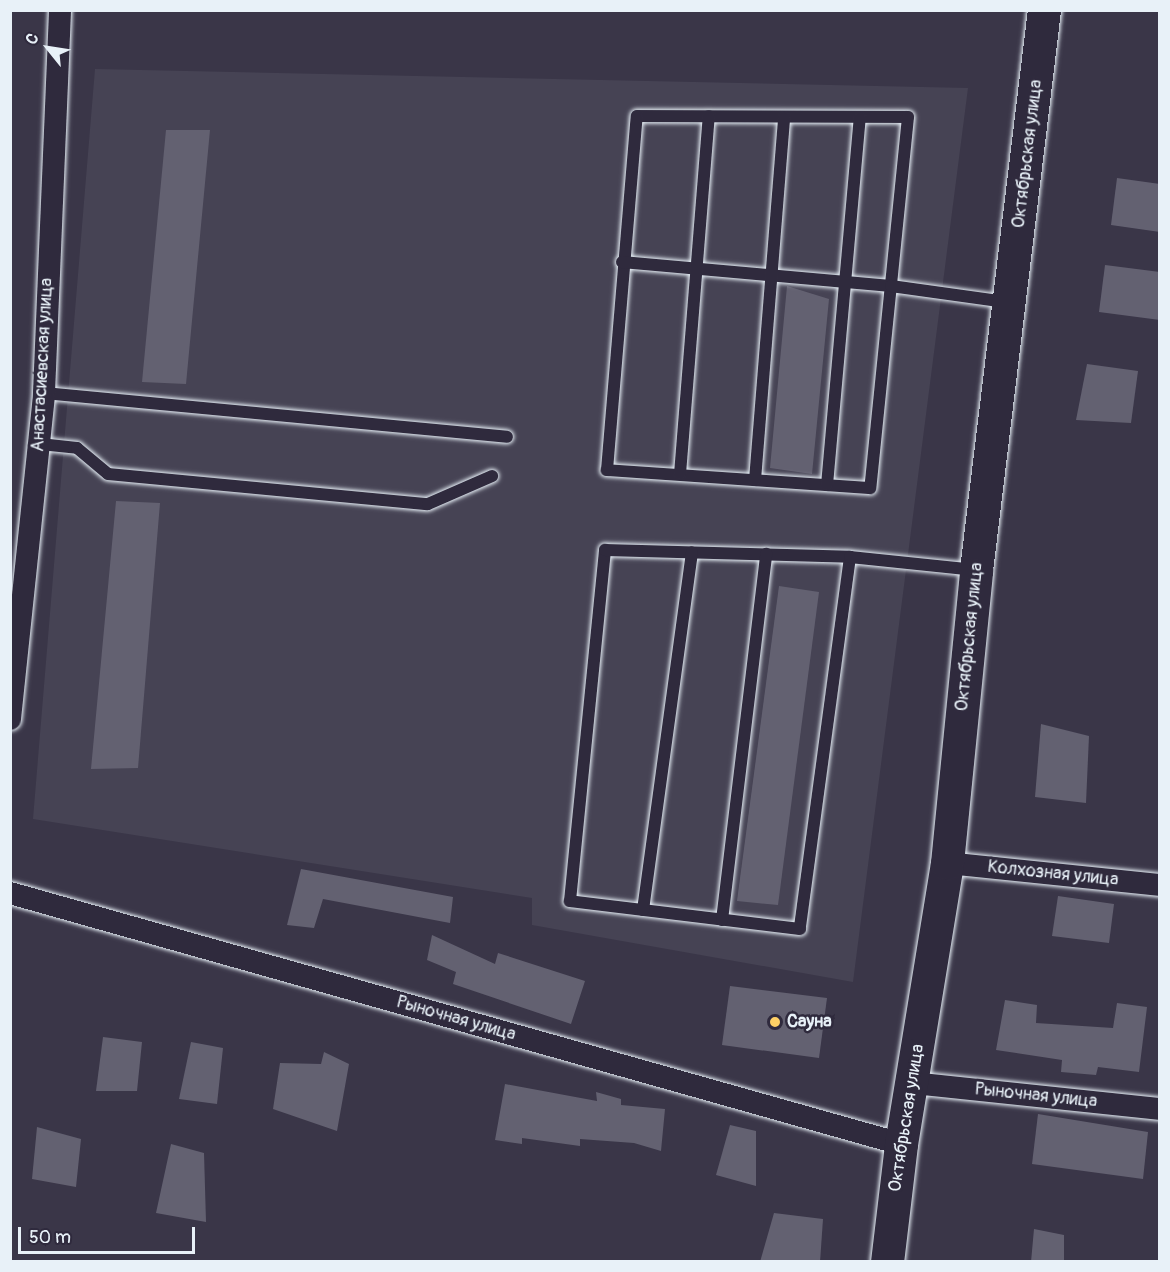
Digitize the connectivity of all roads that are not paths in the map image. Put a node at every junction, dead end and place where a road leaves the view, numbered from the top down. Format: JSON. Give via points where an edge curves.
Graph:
{"nodes":[{"id":1,"x":60,"y":10,"type":"edge"},
{"id":2,"x":1044,"y":10,"type":"edge"},
{"id":3,"x":709,"y":116,"type":"junction"},
{"id":4,"x":784,"y":117,"type":"junction"},
{"id":5,"x":860,"y":117,"type":"junction"},
{"id":6,"x":622,"y":262,"type":"junction"},
{"id":7,"x":697,"y":268,"type":"junction"},
{"id":8,"x":771,"y":275,"type":"junction"},
{"id":9,"x":842,"y":281,"type":"junction"},
{"id":10,"x":891,"y":286,"type":"junction"},
{"id":11,"x":1011,"y":302,"type":"junction"},
{"id":12,"x":44,"y":393,"type":"junction"},
{"id":13,"x":507,"y":437,"type":"dead end"},
{"id":14,"x":40,"y":444,"type":"junction"},
{"id":15,"x":680,"y":474,"type":"junction"},
{"id":16,"x":492,"y":476,"type":"dead end"},
{"id":17,"x":755,"y":480,"type":"junction"},
{"id":18,"x":827,"y":485,"type":"junction"},
{"id":19,"x":692,"y":552,"type":"junction"},
{"id":20,"x":766,"y":554,"type":"junction"},
{"id":21,"x":850,"y":557,"type":"junction"},
{"id":22,"x":976,"y":570,"type":"junction"},
{"id":23,"x":10,"y":719,"type":"edge"},
{"id":24,"x":947,"y":863,"type":"junction"},
{"id":25,"x":1160,"y":885,"type":"edge"},
{"id":26,"x":10,"y":893,"type":"edge"},
{"id":27,"x":643,"y":910,"type":"junction"},
{"id":28,"x":722,"y":920,"type":"junction"},
{"id":29,"x":913,"y":1083,"type":"junction"},
{"id":30,"x":1160,"y":1109,"type":"edge"},
{"id":31,"x":901,"y":1144,"type":"junction"},
{"id":32,"x":887,"y":1262,"type":"edge"}],
"edges":[{"from":1,"to":12,"type":"street","name":"Анастасиевская улица"},
{"from":2,"to":11,"type":"street","name":"Октябрьская улица"},
{"from":3,"to":4,"type":"lane"},
{"from":3,"to":6,"type":"lane","via":[[637,116]]},
{"from":3,"to":7,"type":"lane"},
{"from":4,"to":5,"type":"lane"},
{"from":4,"to":8,"type":"lane"},
{"from":5,"to":9,"type":"lane"},
{"from":5,"to":10,"type":"lane","via":[[908,117]]},
{"from":6,"to":7,"type":"lane"},
{"from":6,"to":15,"type":"lane","via":[[607,470]]},
{"from":7,"to":8,"type":"lane"},
{"from":7,"to":15,"type":"lane"},
{"from":8,"to":9,"type":"lane"},
{"from":8,"to":17,"type":"lane"},
{"from":9,"to":10,"type":"lane"},
{"from":9,"to":18,"type":"lane"},
{"from":10,"to":11,"type":"lane"},
{"from":10,"to":18,"type":"lane","via":[[870,488]]},
{"from":11,"to":22,"type":"street","name":"Октябрьская улица"},
{"from":12,"to":13,"type":"lane"},
{"from":12,"to":14,"type":"street","name":"Анастасиевская улица"},
{"from":14,"to":16,"type":"lane","via":[[78,448],[108,474],[428,504]]},
{"from":14,"to":23,"type":"street","name":"Анастасиевская улица"},
{"from":15,"to":17,"type":"lane"},
{"from":17,"to":18,"type":"lane"},
{"from":19,"to":20,"type":"lane"},
{"from":19,"to":27,"type":"lane"},
{"from":19,"to":27,"type":"lane","via":[[605,550],[570,901]]},
{"from":20,"to":21,"type":"lane"},
{"from":20,"to":28,"type":"lane"},
{"from":21,"to":22,"type":"lane"},
{"from":21,"to":28,"type":"lane","via":[[800,929]]},
{"from":22,"to":24,"type":"street","name":"Октябрьская улица"},
{"from":24,"to":25,"type":"street","name":"Колхозная улица"},
{"from":24,"to":29,"type":"street","name":"Октябрьская улица"},
{"from":26,"to":31,"type":"street","name":"Рыночная улица"},
{"from":27,"to":28,"type":"lane"},
{"from":29,"to":30,"type":"street","name":"Рыночная улица"},
{"from":29,"to":31,"type":"street","name":"Октябрьская улица"},
{"from":31,"to":32,"type":"street","name":"Октябрьская улица"}]}
